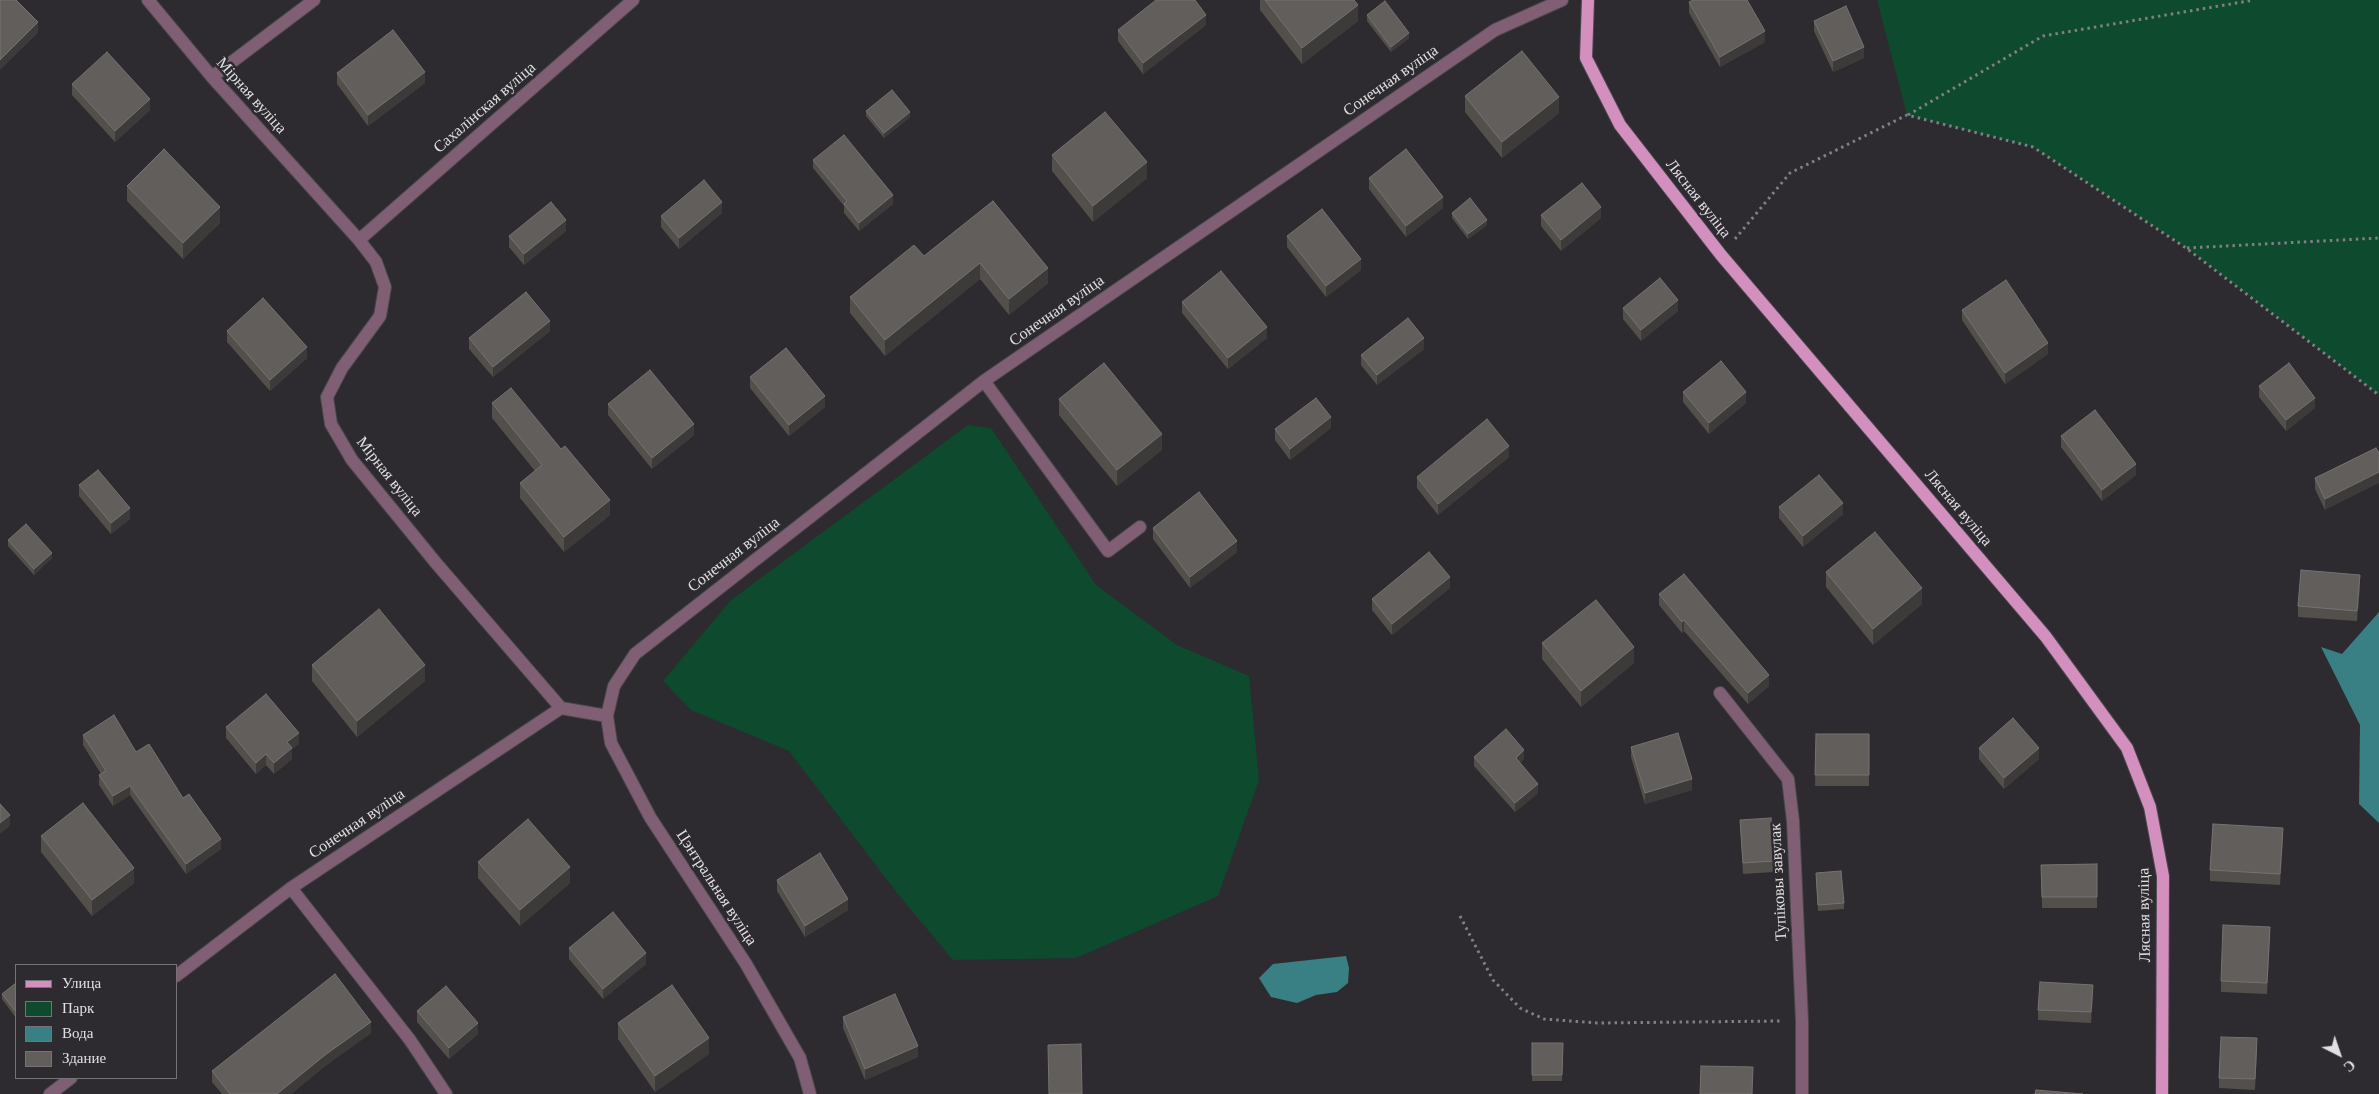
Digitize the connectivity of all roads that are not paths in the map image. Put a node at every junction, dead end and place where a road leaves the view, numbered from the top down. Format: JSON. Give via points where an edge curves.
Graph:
{"nodes":[{"id":1,"x":148,"y":0,"type":"edge"},
{"id":2,"x":314,"y":0,"type":"edge"},
{"id":3,"x":633,"y":0,"type":"edge"},
{"id":4,"x":1562,"y":0,"type":"edge"},
{"id":5,"x":1588,"y":0,"type":"edge"},
{"id":6,"x":212,"y":77,"type":"junction"},
{"id":7,"x":359,"y":240,"type":"junction"},
{"id":8,"x":984,"y":381,"type":"junction"},
{"id":9,"x":1140,"y":527,"type":"dead end"},
{"id":10,"x":1720,"y":693,"type":"dead end"},
{"id":11,"x":612,"y":697,"type":"joint"},
{"id":12,"x":561,"y":708,"type":"junction"},
{"id":13,"x":608,"y":716,"type":"junction"},
{"id":14,"x":291,"y":888,"type":"junction"},
{"id":15,"x":178,"y":974,"type":"edge"},
{"id":16,"x":70,"y":1079,"type":"edge"},
{"id":17,"x":50,"y":1094,"type":"edge"},
{"id":18,"x":446,"y":1094,"type":"edge"},
{"id":19,"x":810,"y":1094,"type":"edge"},
{"id":20,"x":1802,"y":1094,"type":"edge"},
{"id":21,"x":2162,"y":1094,"type":"edge"}],
"edges":[{"from":1,"to":6,"type":"street","name":"Мірная вуліца"},
{"from":2,"to":6,"type":"street"},
{"from":3,"to":7,"type":"street","name":"Сахалінская вуліца"},
{"from":4,"to":8,"type":"street","name":"Сонечная вуліца","via":[[1495,30]]},
{"from":5,"to":21,"type":"main road","name":"Лясная вуліца","via":[[1586,58],[1620,125],[1721,255],[2046,637],[2127,748],[2150,807],[2164,876]]},
{"from":6,"to":7,"type":"street","name":"Мірная вуліца"},
{"from":7,"to":12,"type":"street","name":"Мірная вуліца","via":[[376,262],[384,287],[380,316],[342,368],[327,396],[331,424],[352,460]]},
{"from":8,"to":9,"type":"street","via":[[1108,551]]},
{"from":8,"to":11,"type":"street","name":"Сонечная вуліца","via":[[635,654],[614,686]]},
{"from":10,"to":20,"type":"street","name":"Тупіковы завулак","via":[[1788,778],[1793,821],[1802,1021]]},
{"from":11,"to":13,"type":"street","name":"Цэнтральная вуліца"},
{"from":12,"to":13,"type":"street"},
{"from":12,"to":14,"type":"street","name":"Сонечная вуліца"},
{"from":13,"to":19,"type":"street","name":"Цэнтральная вуліца","via":[[611,743],[650,817],[746,964],[800,1058]]},
{"from":14,"to":15,"type":"street","name":"Сонечная вуліца"},
{"from":14,"to":18,"type":"street","via":[[410,1040]]},
{"from":16,"to":17,"type":"street"}]}
